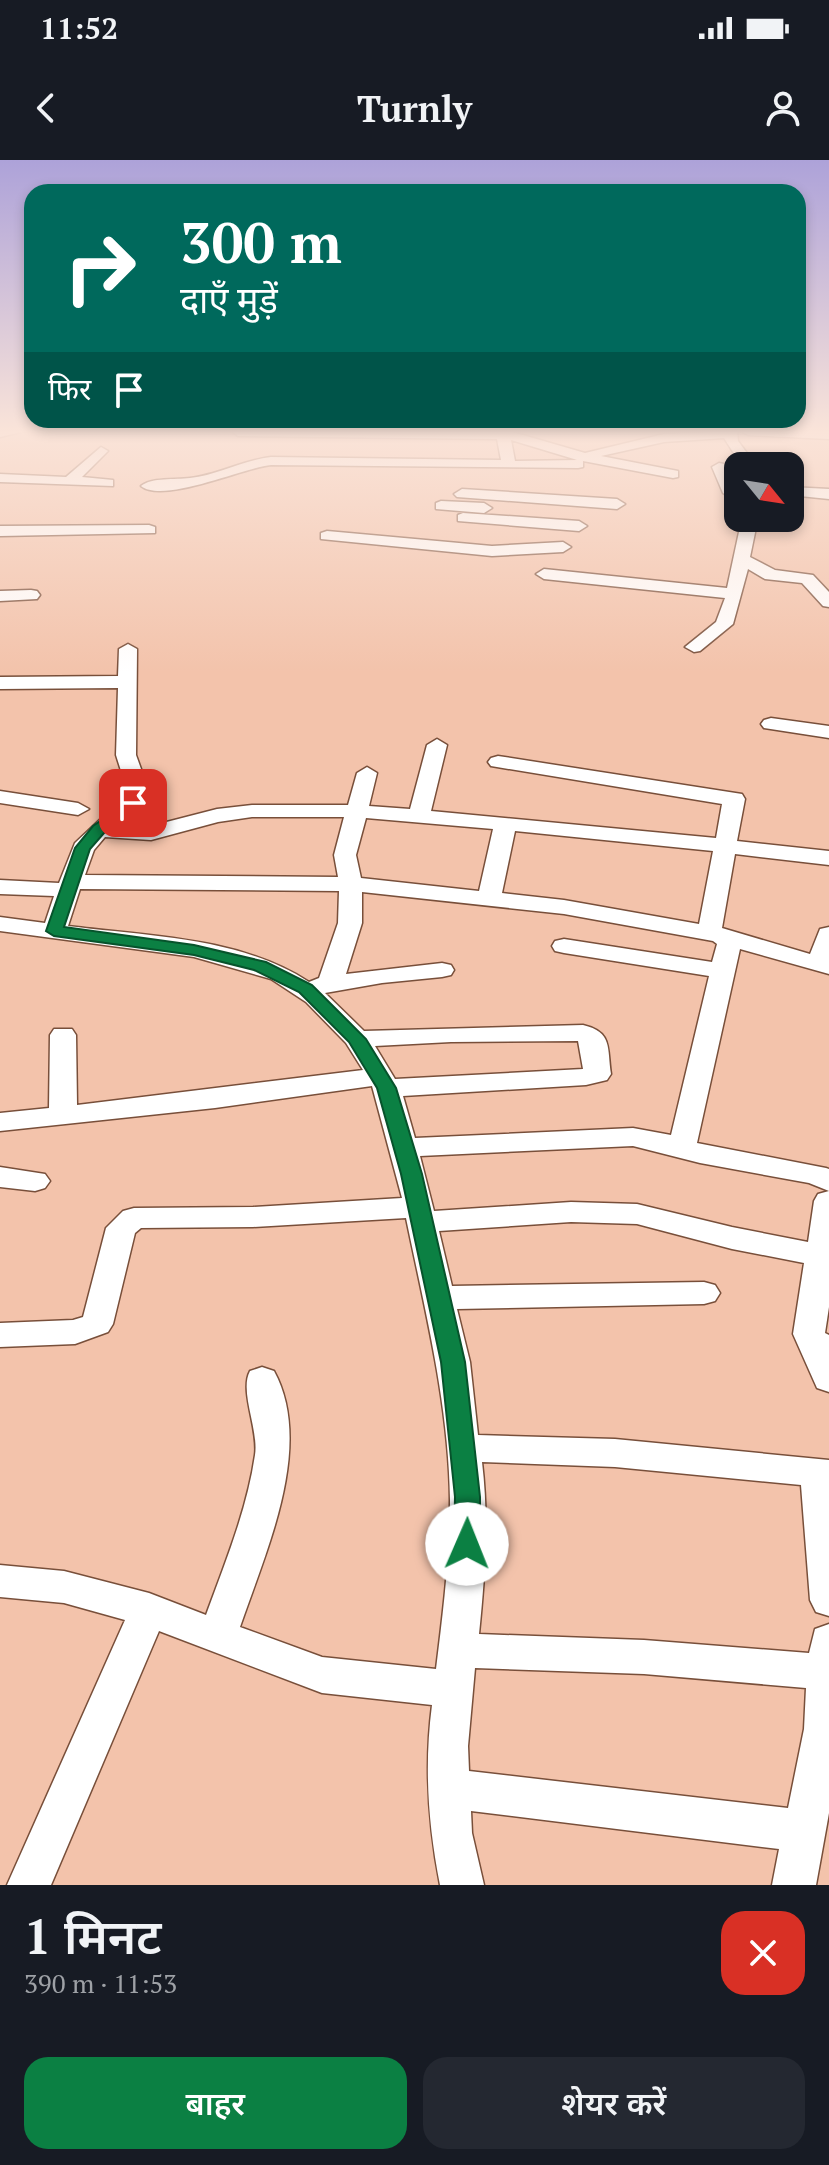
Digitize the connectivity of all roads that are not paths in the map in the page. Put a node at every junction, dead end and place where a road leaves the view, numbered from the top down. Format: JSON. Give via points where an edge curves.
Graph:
{"nodes":[{"id":1,"x":445,"y":512,"type":"edge"},
{"id":2,"x":32,"y":514,"type":"dead end"},
{"id":3,"x":585,"y":521,"type":"dead end"},
{"id":4,"x":149,"y":530,"type":"dead end"},
{"id":5,"x":0,"y":531,"type":"edge"},
{"id":6,"x":105,"y":532,"type":"junction"},
{"id":7,"x":747,"y":532,"type":"edge"},
{"id":8,"x":327,"y":536,"type":"dead end"},
{"id":9,"x":563,"y":547,"type":"dead end"},
{"id":10,"x":742,"y":559,"type":"junction"},
{"id":11,"x":544,"y":574,"type":"dead end"},
{"id":12,"x":735,"y":594,"type":"junction"},
{"id":13,"x":31,"y":595,"type":"dead end"},
{"id":14,"x":0,"y":596,"type":"edge"},
{"id":15,"x":829,"y":602,"type":"edge"},
{"id":16,"x":694,"y":647,"type":"dead end"},
{"id":17,"x":128,"y":649,"type":"dead end"},
{"id":18,"x":127,"y":682,"type":"junction"},
{"id":19,"x":0,"y":683,"type":"edge"},
{"id":20,"x":771,"y":724,"type":"dead end"},
{"id":21,"x":829,"y":732,"type":"edge"},
{"id":22,"x":437,"y":745,"type":"dead end"},
{"id":23,"x":498,"y":762,"type":"dead end"},
{"id":24,"x":367,"y":773,"type":"dead end"},
{"id":25,"x":0,"y":797,"type":"edge"},
{"id":26,"x":78,"y":809,"type":"dead end"},
{"id":27,"x":357,"y":811,"type":"junction"},
{"id":28,"x":419,"y":816,"type":"junction"},
{"id":29,"x":505,"y":824,"type":"junction"},
{"id":30,"x":99,"y":830,"type":"junction"},
{"id":31,"x":724,"y":845,"type":"junction"},
{"id":32,"x":829,"y":858,"type":"edge"},
{"id":33,"x":351,"y":884,"type":"junction"},
{"id":34,"x":68,"y":886,"type":"junction"},
{"id":35,"x":0,"y":887,"type":"edge"},
{"id":36,"x":489,"y":898,"type":"junction"},
{"id":37,"x":0,"y":924,"type":"edge"},
{"id":38,"x":54,"y":931,"type":"junction"},
{"id":39,"x":829,"y":934,"type":"edge"},
{"id":40,"x":718,"y":935,"type":"junction"},
{"id":41,"x":564,"y":946,"type":"dead end"},
{"id":42,"x":824,"y":966,"type":"edge"},
{"id":43,"x":442,"y":970,"type":"dead end"},
{"id":44,"x":722,"y":971,"type":"junction"},
{"id":45,"x":318,"y":986,"type":"junction"},
{"id":46,"x":63,"y":1035,"type":"dead end"},
{"id":47,"x":357,"y":1039,"type":"junction"},
{"id":48,"x":384,"y":1082,"type":"junction"},
{"id":49,"x":63,"y":1115,"type":"junction"},
{"id":50,"x":0,"y":1122,"type":"edge"},
{"id":51,"x":682,"y":1147,"type":"junction"},
{"id":52,"x":404,"y":1148,"type":"junction"},
{"id":53,"x":0,"y":1177,"type":"edge"},
{"id":54,"x":35,"y":1181,"type":"dead end"},
{"id":55,"x":829,"y":1181,"type":"edge"},
{"id":56,"x":829,"y":1201,"type":"edge"},
{"id":57,"x":421,"y":1214,"type":"junction"},
{"id":58,"x":821,"y":1255,"type":"junction"},
{"id":59,"x":704,"y":1293,"type":"dead end"},
{"id":60,"x":439,"y":1298,"type":"junction"},
{"id":61,"x":0,"y":1335,"type":"edge"},
{"id":62,"x":823,"y":1347,"type":"edge"},
{"id":63,"x":829,"y":1379,"type":"edge"},
{"id":64,"x":262,"y":1380,"type":"dead end"},
{"id":65,"x":462,"y":1448,"type":"junction"},
{"id":66,"x":824,"y":1474,"type":"edge"},
{"id":67,"x":0,"y":1581,"type":"edge"},
{"id":68,"x":829,"y":1600,"type":"edge"},
{"id":69,"x":149,"y":1610,"type":"junction"},
{"id":70,"x":218,"y":1636,"type":"junction"},
{"id":71,"x":829,"y":1641,"type":"edge"},
{"id":72,"x":457,"y":1650,"type":"junction"},
{"id":73,"x":829,"y":1672,"type":"edge"},
{"id":74,"x":453,"y":1689,"type":"junction"},
{"id":75,"x":447,"y":1788,"type":"junction"},
{"id":76,"x":805,"y":1831,"type":"junction"},
{"id":77,"x":29,"y":1885,"type":"edge"},
{"id":78,"x":462,"y":1885,"type":"edge"},
{"id":79,"x":794,"y":1885,"type":"edge"}],
"edges":[{"from":1,"to":3,"type":"street"},
{"from":2,"to":6,"type":"street","via":[[103,516]]},
{"from":4,"to":6,"type":"street"},
{"from":5,"to":6,"type":"street"},
{"from":7,"to":10,"type":"street"},
{"from":8,"to":9,"type":"street","via":[[492,551]]},
{"from":10,"to":12,"type":"street"},
{"from":10,"to":15,"type":"street","via":[[771,575],[804,578]]},
{"from":11,"to":12,"type":"street"},
{"from":12,"to":16,"type":"street","via":[[724,624]]},
{"from":13,"to":14,"type":"street"},
{"from":17,"to":18,"type":"street"},
{"from":18,"to":19,"type":"street"},
{"from":18,"to":30,"type":"street","via":[[126,755],[139,794]]},
{"from":20,"to":21,"type":"street"},
{"from":22,"to":28,"type":"street"},
{"from":23,"to":31,"type":"street","via":[[734,799]]},
{"from":24,"to":27,"type":"street"},
{"from":25,"to":26,"type":"street"},
{"from":27,"to":28,"type":"street"},
{"from":27,"to":30,"type":"street","via":[[235,812],[151,833]]},
{"from":27,"to":33,"type":"street","via":[[345,855]]},
{"from":28,"to":29,"type":"street"},
{"from":29,"to":31,"type":"street"},
{"from":29,"to":36,"type":"street"},
{"from":30,"to":34,"type":"street","via":[[83,848]]},
{"from":31,"to":32,"type":"street"},
{"from":31,"to":40,"type":"street"},
{"from":33,"to":34,"type":"street"},
{"from":33,"to":36,"type":"street"},
{"from":33,"to":45,"type":"street","via":[[350,923]]},
{"from":34,"to":35,"type":"street"},
{"from":34,"to":38,"type":"street"},
{"from":36,"to":40,"type":"street"},
{"from":37,"to":38,"type":"street"},
{"from":38,"to":45,"type":"street","via":[[194,950]]},
{"from":39,"to":42,"type":"street"},
{"from":40,"to":42,"type":"street"},
{"from":40,"to":44,"type":"street","via":[[729,943]]},
{"from":41,"to":44,"type":"street"},
{"from":43,"to":45,"type":"street"},
{"from":44,"to":51,"type":"street"},
{"from":45,"to":47,"type":"street"},
{"from":46,"to":49,"type":"street"},
{"from":47,"to":48,"type":"street"},
{"from":47,"to":48,"type":"street","via":[[583,1033],[593,1038],[599,1068],[586,1077]]},
{"from":48,"to":49,"type":"street"},
{"from":48,"to":52,"type":"street"},
{"from":49,"to":50,"type":"street"},
{"from":51,"to":52,"type":"street","via":[[622,1137]]},
{"from":51,"to":55,"type":"street"},
{"from":52,"to":57,"type":"street"},
{"from":53,"to":54,"type":"street"},
{"from":56,"to":58,"type":"street"},
{"from":57,"to":58,"type":"street","via":[[637,1214]]},
{"from":57,"to":60,"type":"street"},
{"from":57,"to":61,"type":"street","via":[[134,1218],[121,1228],[97,1324],[75,1332]]},
{"from":58,"to":62,"type":"street","via":[[809,1334]]},
{"from":59,"to":60,"type":"street"},
{"from":60,"to":65,"type":"street","via":[[453,1362]]},
{"from":62,"to":63,"type":"street"},
{"from":64,"to":70,"type":"street","via":[[273,1454],[253,1535]]},
{"from":65,"to":66,"type":"street","via":[[615,1453]]},
{"from":65,"to":72,"type":"street","via":[[467,1567]]},
{"from":66,"to":68,"type":"street"},
{"from":67,"to":69,"type":"street","via":[[64,1587]]},
{"from":69,"to":70,"type":"street"},
{"from":69,"to":77,"type":"street"},
{"from":70,"to":74,"type":"street","via":[[322,1675]]},
{"from":71,"to":73,"type":"street"},
{"from":72,"to":73,"type":"street","via":[[644,1657]]},
{"from":72,"to":74,"type":"street"},
{"from":73,"to":76,"type":"street"},
{"from":74,"to":75,"type":"street"},
{"from":75,"to":76,"type":"street"},
{"from":75,"to":78,"type":"street"},
{"from":76,"to":79,"type":"street"}]}
